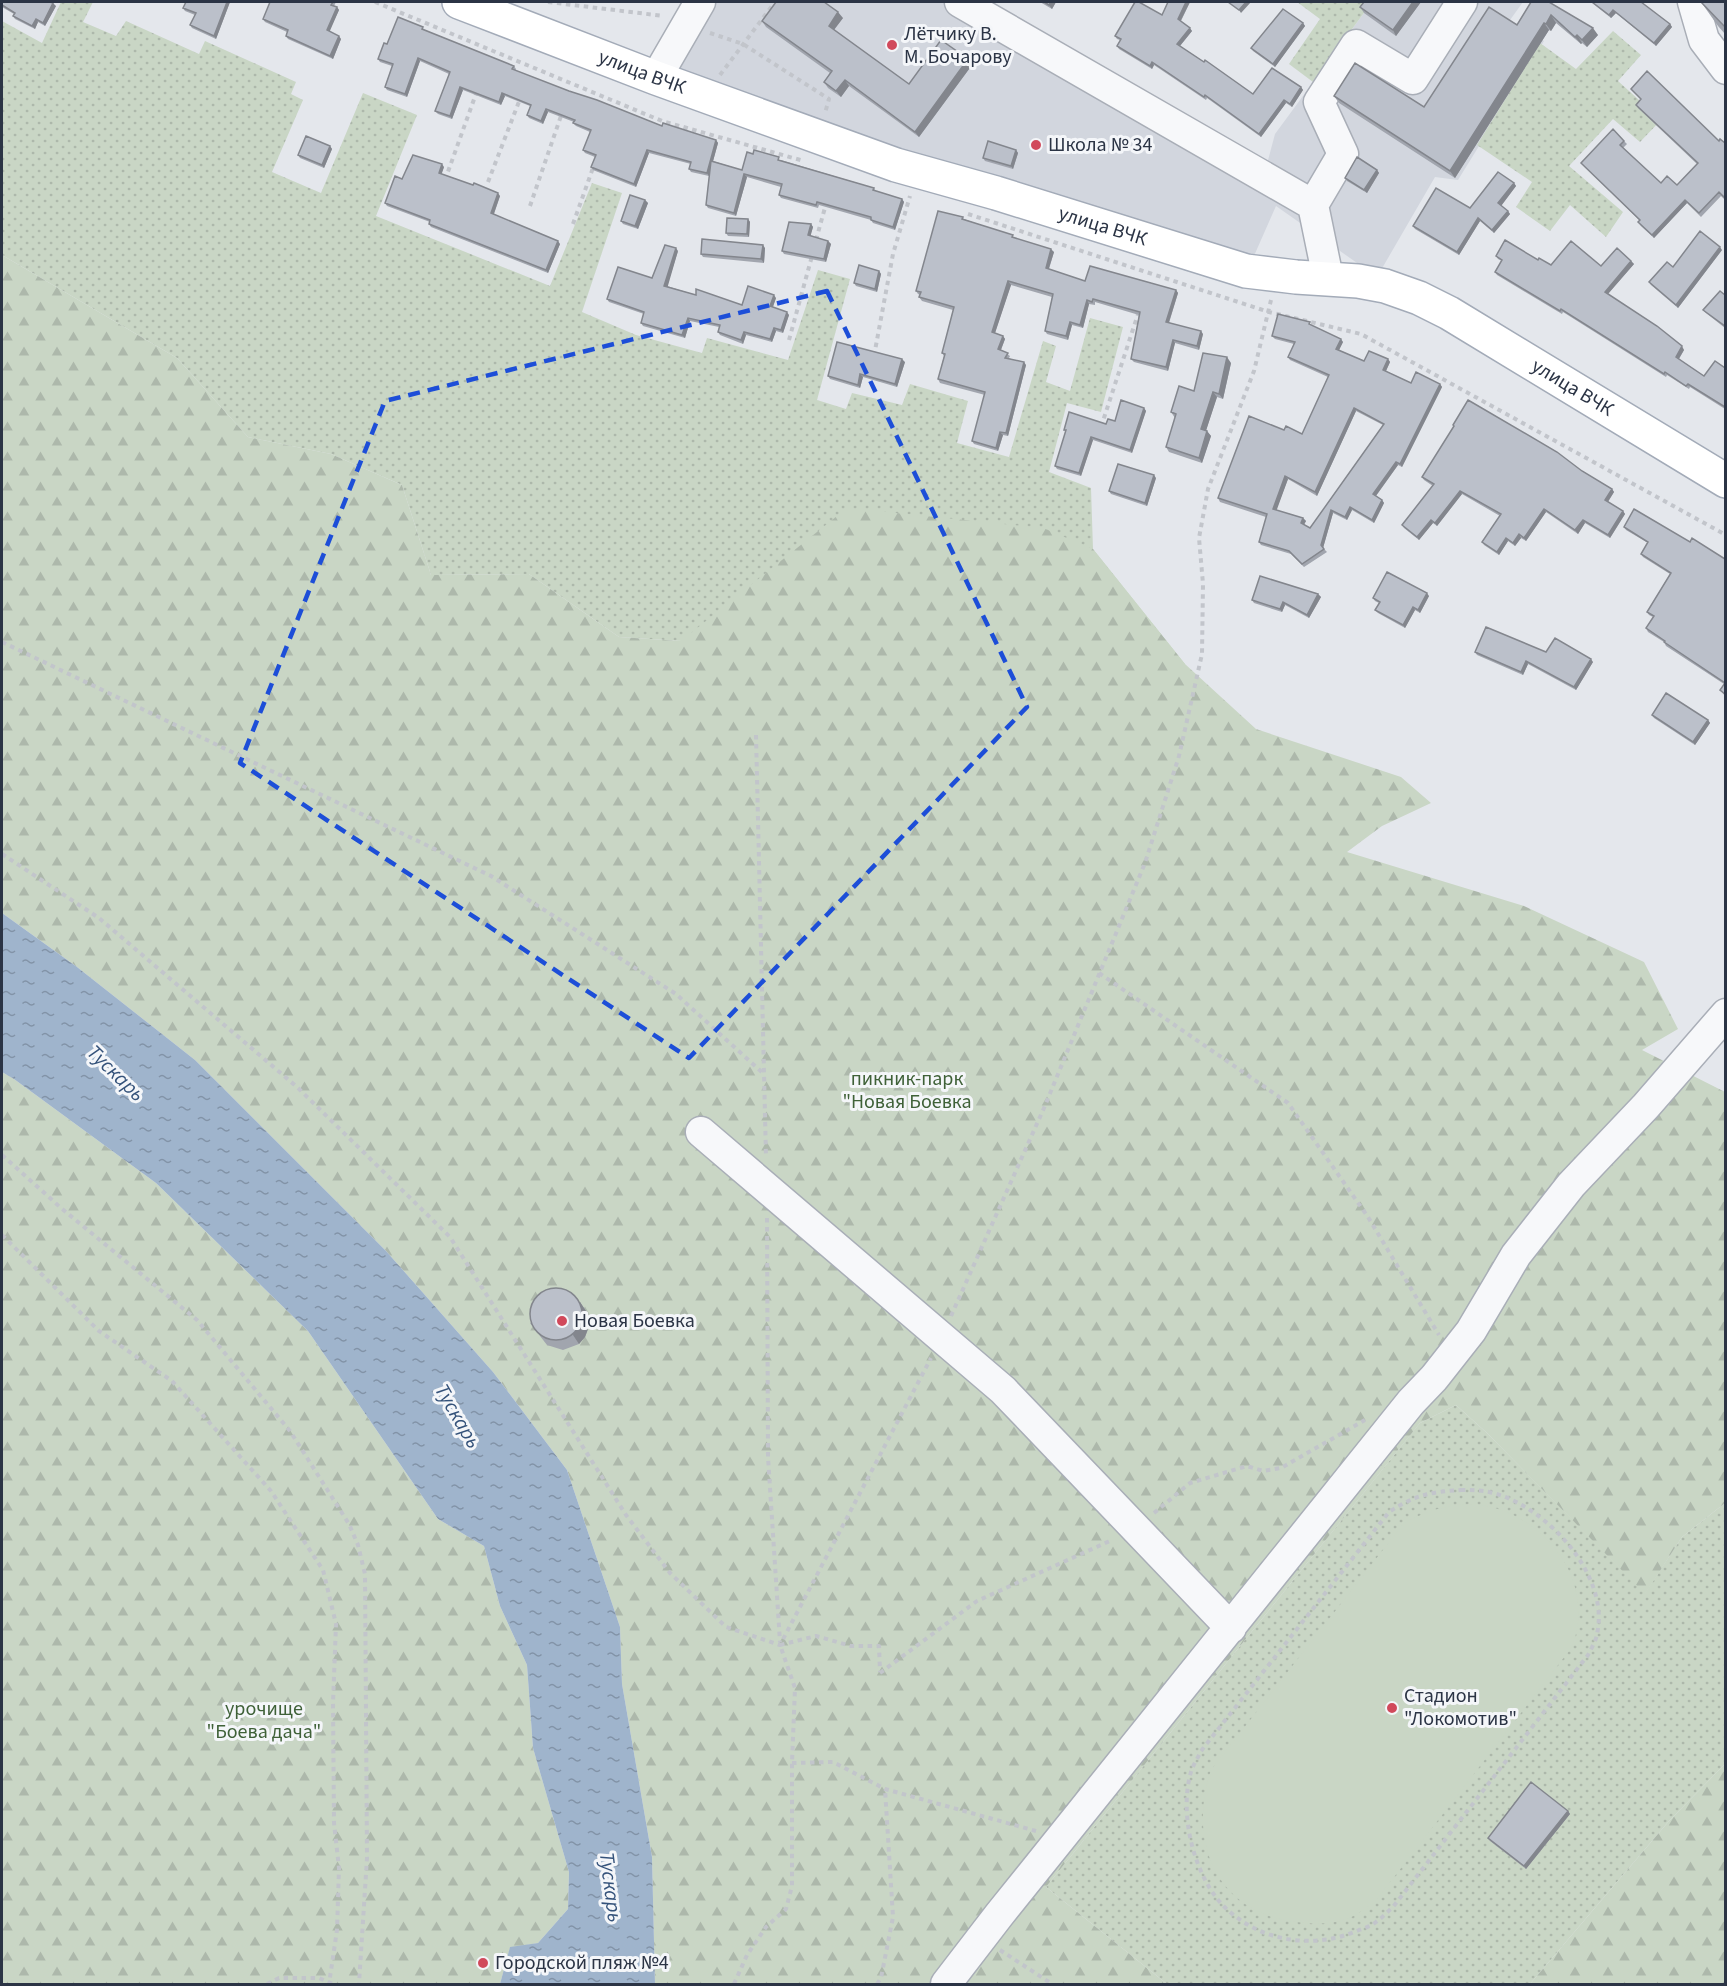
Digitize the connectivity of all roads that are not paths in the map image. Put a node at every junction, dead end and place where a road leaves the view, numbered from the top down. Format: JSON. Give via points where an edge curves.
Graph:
{"nodes":[{"id":1,"x":459,"y":2,"type":"edge"},
{"id":2,"x":700,"y":2,"type":"edge"},
{"id":3,"x":960,"y":2,"type":"edge"},
{"id":4,"x":1462,"y":2,"type":"edge"},
{"id":5,"x":1693,"y":2,"type":"edge"},
{"id":6,"x":1725,"y":69,"type":"edge"},
{"id":7,"x":656,"y":78,"type":"junction"},
{"id":8,"x":1313,"y":205,"type":"junction"},
{"id":9,"x":1328,"y":278,"type":"junction"},
{"id":10,"x":1725,"y":482,"type":"edge"},
{"id":11,"x":1725,"y":1014,"type":"edge"},
{"id":12,"x":701,"y":1132,"type":"dead end"},
{"id":13,"x":1231,"y":1628,"type":"junction"},
{"id":14,"x":946,"y":1984,"type":"edge"}],
"edges":[{"from":1,"to":7,"type":"main road","name":"улица ВЧК"},
{"from":2,"to":7,"type":"lane"},
{"from":3,"to":8,"type":"lane"},
{"from":4,"to":8,"type":"lane","via":[[1413,79],[1356,45],[1319,102],[1343,154]]},
{"from":5,"to":6,"type":"lane","via":[[1704,40]]},
{"from":7,"to":9,"type":"main road","name":"улица ВЧК","via":[[896,165],[1246,271]]},
{"from":8,"to":9,"type":"lane"},
{"from":9,"to":10,"type":"main road","name":"улица ВЧК","via":[[1385,286],[1449,313]]},
{"from":11,"to":13,"type":"lane","via":[[1571,1185],[1516,1255],[1471,1331],[1407,1423]]},
{"from":12,"to":13,"type":"lane","via":[[1003,1390]]},
{"from":13,"to":14,"type":"lane"}]}
